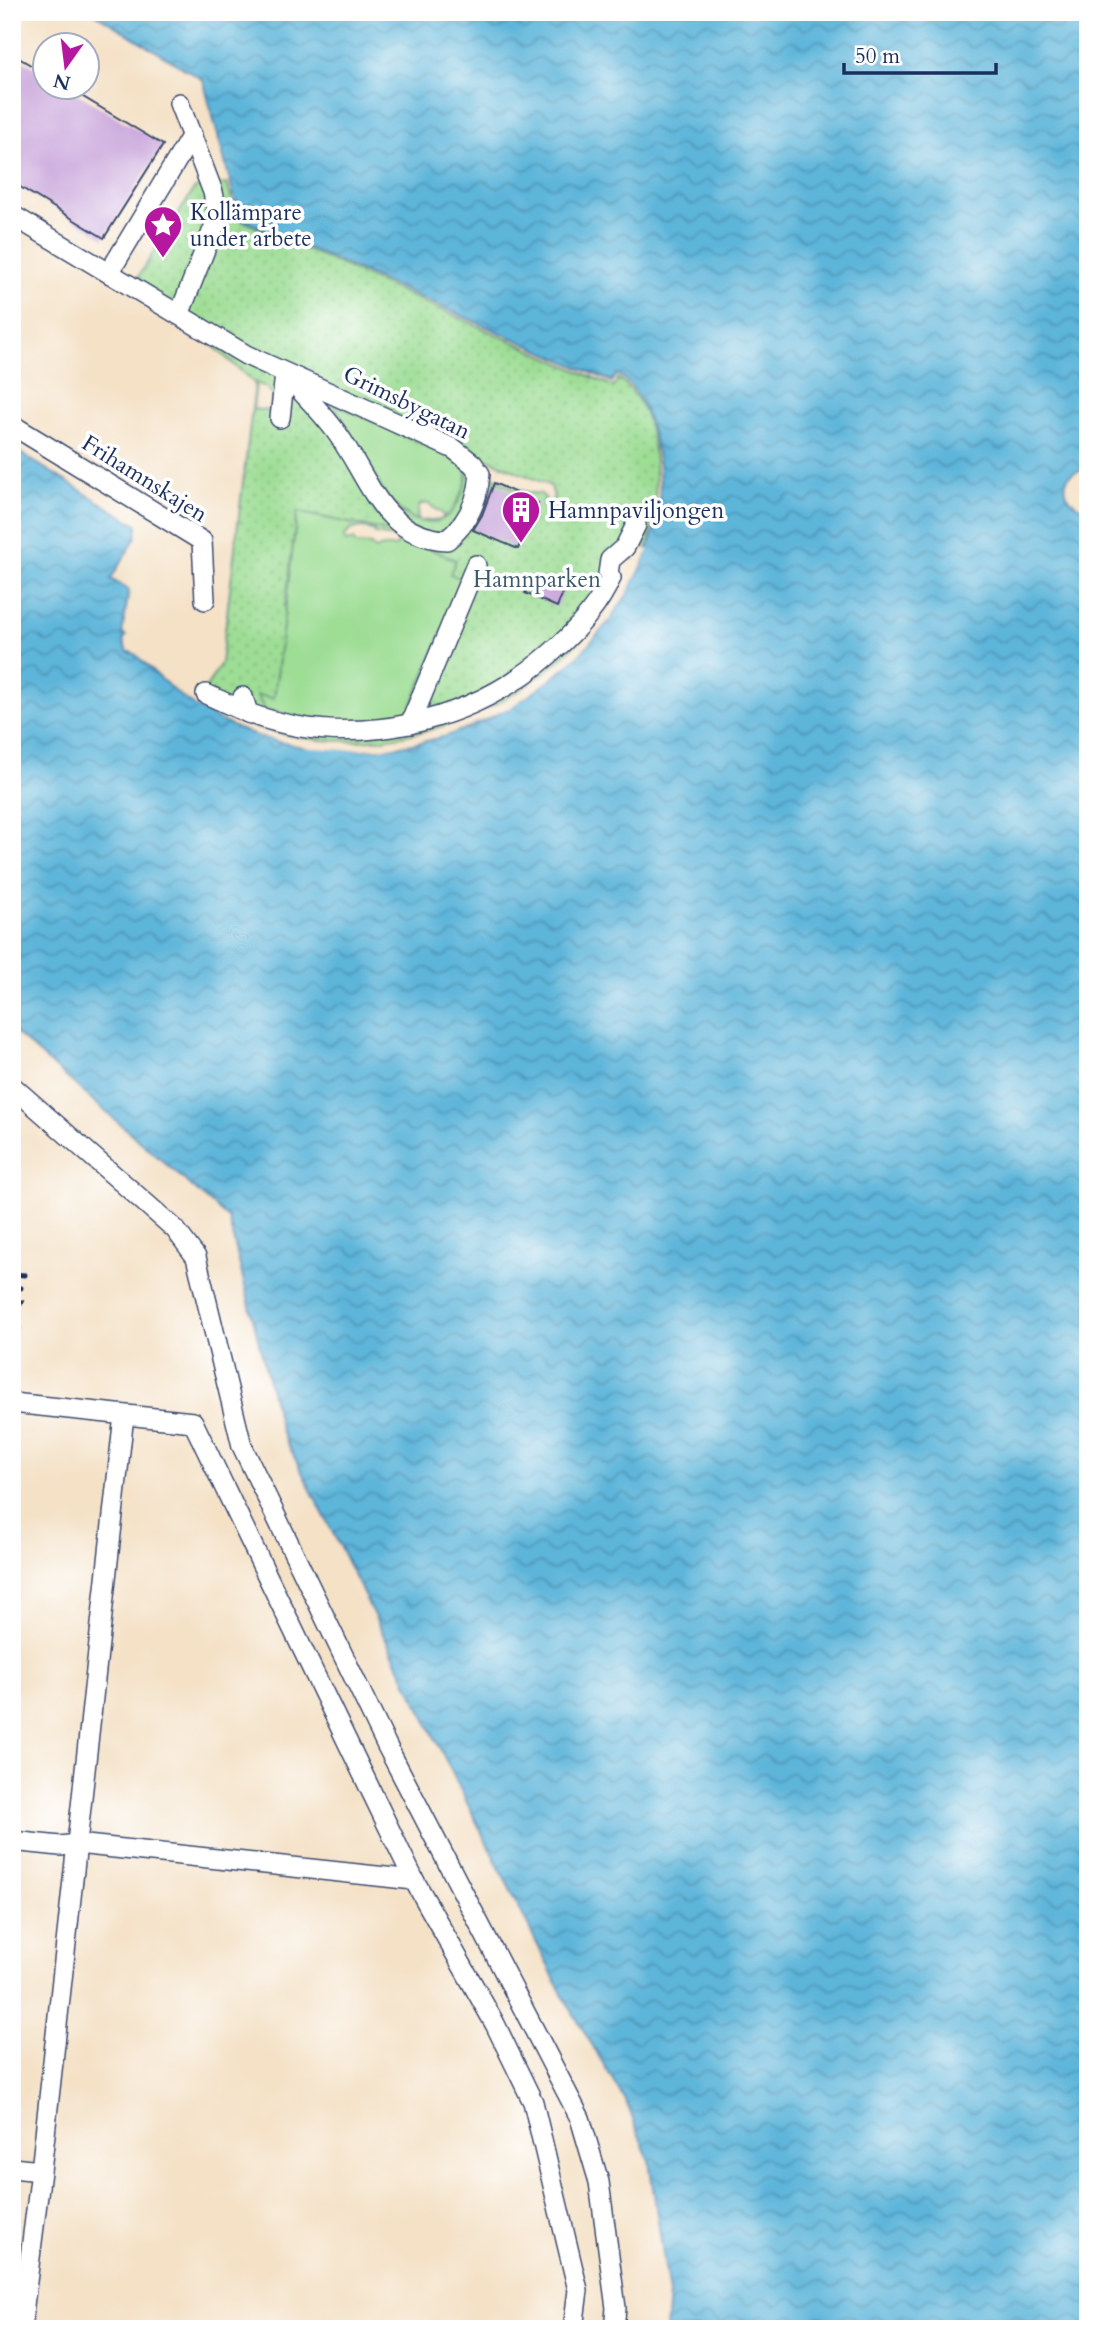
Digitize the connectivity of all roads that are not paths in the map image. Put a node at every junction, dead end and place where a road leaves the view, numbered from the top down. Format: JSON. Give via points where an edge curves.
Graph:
{"nodes":[{"id":1,"x":178,"y":103,"type":"dead end"},
{"id":2,"x":192,"y":135,"type":"junction"},
{"id":3,"x":12,"y":215,"type":"edge"},
{"id":4,"x":109,"y":273,"type":"junction"},
{"id":5,"x":179,"y":315,"type":"junction"},
{"id":6,"x":285,"y":374,"type":"junction"},
{"id":7,"x":280,"y":418,"type":"dead end"},
{"id":8,"x":12,"y":425,"type":"edge"},
{"id":9,"x":636,"y":525,"type":"dead end"},
{"id":10,"x":476,"y":565,"type":"dead end"},
{"id":11,"x":205,"y":600,"type":"dead end"},
{"id":12,"x":206,"y":694,"type":"dead end"},
{"id":13,"x":410,"y":724,"type":"junction"},
{"id":14,"x":12,"y":1086,"type":"edge"},
{"id":15,"x":12,"y":1403,"type":"edge"},
{"id":16,"x":124,"y":1415,"type":"junction"},
{"id":17,"x":12,"y":1841,"type":"edge"},
{"id":18,"x":77,"y":1843,"type":"junction"},
{"id":19,"x":414,"y":1880,"type":"junction"},
{"id":20,"x":12,"y":2168,"type":"edge"},
{"id":21,"x":41,"y":2171,"type":"junction"},
{"id":22,"x":21,"y":2329,"type":"edge"},
{"id":23,"x":573,"y":2329,"type":"edge"},
{"id":24,"x":614,"y":2329,"type":"edge"}],
"edges":[{"from":1,"to":2,"type":"street"},
{"from":2,"to":4,"type":"street"},
{"from":2,"to":5,"type":"street","via":[[218,217]]},
{"from":3,"to":4,"type":"street","name":"Grimsbygatan"},
{"from":4,"to":5,"type":"street","name":"Grimsbygatan"},
{"from":5,"to":6,"type":"street","name":"Grimsbygatan"},
{"from":6,"to":6,"type":"street","name":"Grimsbygatan","via":[[338,435],[384,510],[399,524],[423,537],[447,540],[457,532],[479,488],[480,474],[473,464],[442,443]]},
{"from":6,"to":7,"type":"street"},
{"from":8,"to":11,"type":"street","name":"Frihamnskajen","via":[[202,541]]},
{"from":9,"to":13,"type":"street","via":[[625,547],[610,560],[611,579],[606,589],[562,643],[495,693]]},
{"from":10,"to":13,"type":"street"},
{"from":12,"to":13,"type":"street","via":[[227,706],[246,705],[299,728],[362,732]]},
{"from":14,"to":24,"type":"street","via":[[175,1229],[197,1257],[242,1446],[387,1746],[580,2118],[599,2182],[616,2308]]},
{"from":15,"to":16,"type":"street"},
{"from":16,"to":18,"type":"street"},
{"from":16,"to":19,"type":"street","via":[[193,1422]]},
{"from":17,"to":18,"type":"street","via":[[60,1846]]},
{"from":18,"to":19,"type":"street"},
{"from":18,"to":21,"type":"street"},
{"from":19,"to":23,"type":"street","via":[[533,2102],[578,2290]]},
{"from":20,"to":21,"type":"street"},
{"from":21,"to":22,"type":"street"}]}
